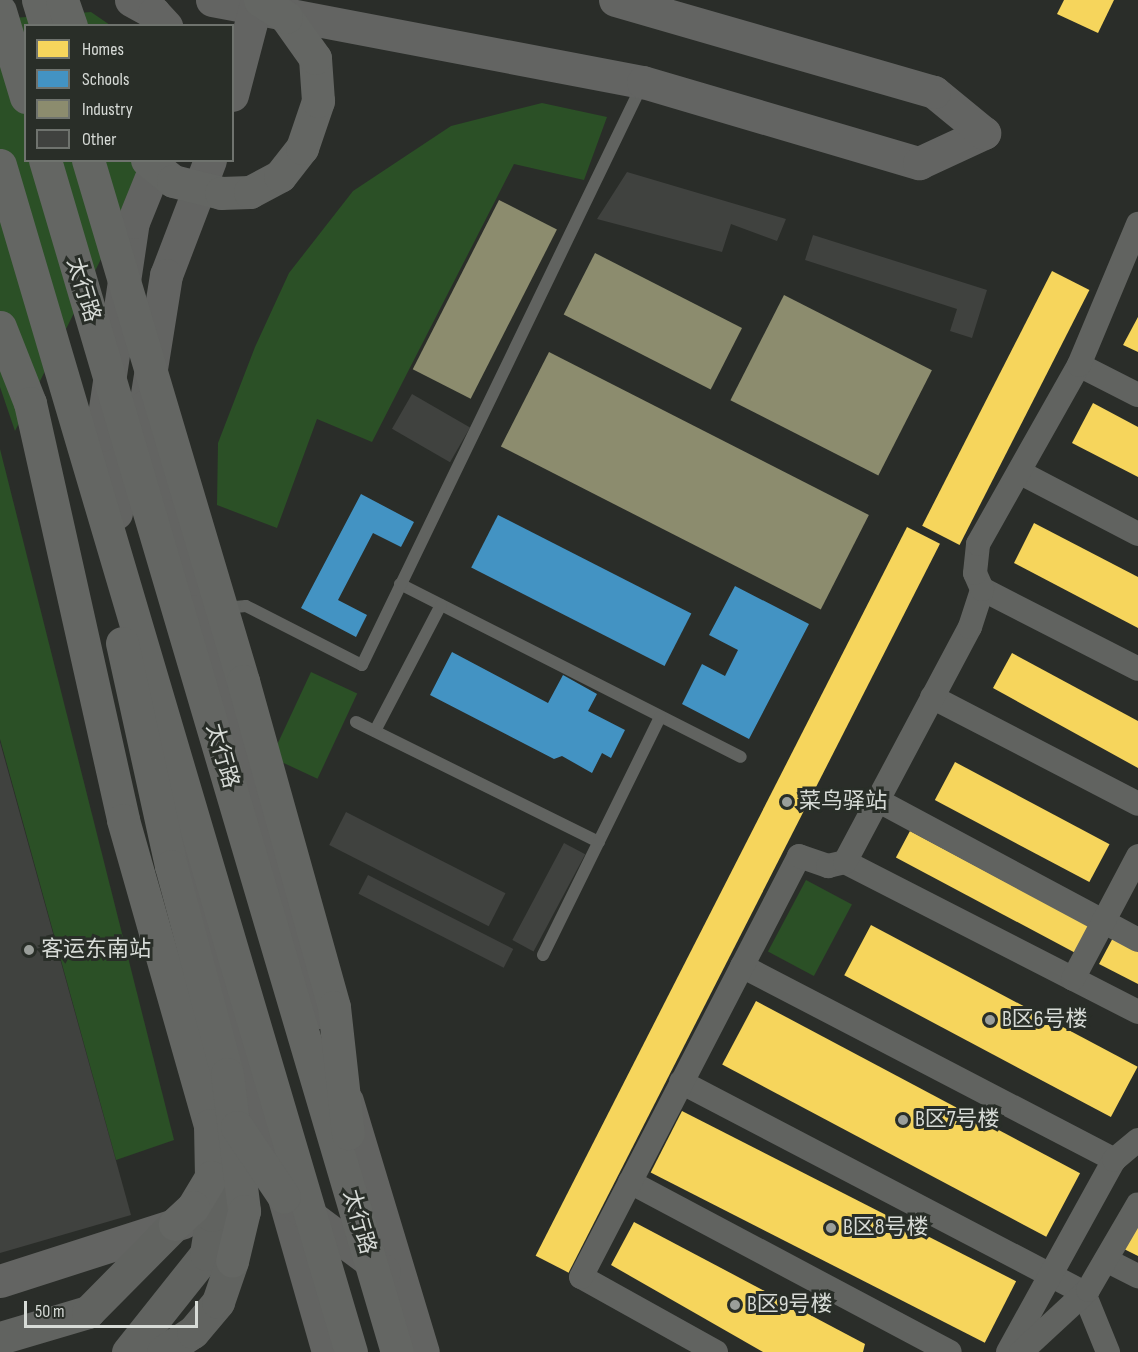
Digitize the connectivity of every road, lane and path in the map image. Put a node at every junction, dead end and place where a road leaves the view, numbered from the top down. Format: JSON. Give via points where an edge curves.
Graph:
{"nodes":[{"id":1,"x":38,"y":0,"type":"edge"},
{"id":2,"x":62,"y":0,"type":"edge"},
{"id":3,"x":131,"y":0,"type":"edge"},
{"id":4,"x":212,"y":0,"type":"edge"},
{"id":5,"x":615,"y":0,"type":"edge"},
{"id":6,"x":258,"y":3,"type":"edge"},
{"id":7,"x":0,"y":11,"type":"edge"},
{"id":8,"x":45,"y":24,"type":"edge"},
{"id":9,"x":70,"y":24,"type":"edge"},
{"id":10,"x":164,"y":24,"type":"edge"},
{"id":11,"x":206,"y":24,"type":"edge"},
{"id":12,"x":21,"y":82,"type":"edge"},
{"id":13,"x":643,"y":82,"type":"junction"},
{"id":14,"x":234,"y":88,"type":"edge"},
{"id":15,"x":46,"y":162,"type":"edge"},
{"id":16,"x":89,"y":162,"type":"edge"},
{"id":17,"x":150,"y":162,"type":"edge"},
{"id":18,"x":157,"y":162,"type":"edge"},
{"id":19,"x":209,"y":162,"type":"edge"},
{"id":20,"x":0,"y":165,"type":"edge"},
{"id":21,"x":1138,"y":224,"type":"edge"},
{"id":22,"x":1132,"y":256,"type":"edge"},
{"id":23,"x":0,"y":327,"type":"edge"},
{"id":24,"x":1079,"y":365,"type":"junction"},
{"id":25,"x":1138,"y":395,"type":"edge"},
{"id":26,"x":89,"y":461,"type":"junction"},
{"id":27,"x":1019,"y":472,"type":"junction"},
{"id":28,"x":1138,"y":534,"type":"edge"},
{"id":29,"x":400,"y":584,"type":"junction"},
{"id":30,"x":982,"y":589,"type":"junction"},
{"id":31,"x":441,"y":605,"type":"junction"},
{"id":32,"x":197,"y":611,"type":"junction"},
{"id":33,"x":1138,"y":669,"type":"edge"},
{"id":34,"x":933,"y":697,"type":"junction"},
{"id":35,"x":660,"y":717,"type":"junction"},
{"id":36,"x":356,"y":722,"type":"dead end"},
{"id":37,"x":375,"y":731,"type":"junction"},
{"id":38,"x":741,"y":757,"type":"dead end"},
{"id":39,"x":877,"y":800,"type":"junction"},
{"id":40,"x":1138,"y":804,"type":"edge"},
{"id":41,"x":599,"y":842,"type":"junction"},
{"id":42,"x":1138,"y":856,"type":"edge"},
{"id":43,"x":845,"y":862,"type":"junction"},
{"id":44,"x":1102,"y":922,"type":"junction"},
{"id":45,"x":1138,"y":940,"type":"edge"},
{"id":46,"x":543,"y":955,"type":"dead end"},
{"id":47,"x":742,"y":966,"type":"junction"},
{"id":48,"x":1073,"y":979,"type":"junction"},
{"id":49,"x":1138,"y":1012,"type":"edge"},
{"id":50,"x":192,"y":1061,"type":"junction"},
{"id":51,"x":681,"y":1082,"type":"junction"},
{"id":52,"x":1138,"y":1140,"type":"edge"},
{"id":53,"x":1114,"y":1160,"type":"junction"},
{"id":54,"x":211,"y":1173,"type":"junction"},
{"id":55,"x":630,"y":1182,"type":"junction"},
{"id":56,"x":284,"y":1197,"type":"junction"},
{"id":57,"x":1138,"y":1204,"type":"edge"},
{"id":58,"x":212,"y":1215,"type":"junction"},
{"id":59,"x":358,"y":1219,"type":"junction"},
{"id":60,"x":175,"y":1224,"type":"junction"},
{"id":61,"x":1106,"y":1260,"type":"junction"},
{"id":62,"x":232,"y":1261,"type":"junction"},
{"id":63,"x":1050,"y":1272,"type":"junction"},
{"id":64,"x":1138,"y":1276,"type":"edge"},
{"id":65,"x":0,"y":1281,"type":"edge"},
{"id":66,"x":403,"y":1285,"type":"junction"},
{"id":67,"x":1084,"y":1293,"type":"junction"},
{"id":68,"x":0,"y":1338,"type":"edge"},
{"id":69,"x":420,"y":1350,"type":"edge"},
{"id":70,"x":109,"y":1352,"type":"edge"},
{"id":71,"x":128,"y":1352,"type":"edge"},
{"id":72,"x":162,"y":1352,"type":"edge"},
{"id":73,"x":328,"y":1352,"type":"edge"},
{"id":74,"x":351,"y":1352,"type":"edge"},
{"id":75,"x":716,"y":1352,"type":"edge"},
{"id":76,"x":950,"y":1352,"type":"edge"},
{"id":77,"x":1008,"y":1352,"type":"edge"},
{"id":78,"x":1021,"y":1352,"type":"edge"},
{"id":79,"x":1108,"y":1352,"type":"edge"}],
"edges":[{"from":1,"to":8,"type":"highway"},
{"from":2,"to":9,"type":"highway"},
{"from":3,"to":10,"type":"main road"},
{"from":4,"to":6,"type":"main road"},
{"from":4,"to":11,"type":"main road"},
{"from":5,"to":13,"type":"main road","via":[[934,92],[984,134],[919,163]]},
{"from":6,"to":13,"type":"main road"},
{"from":6,"to":14,"type":"main road"},
{"from":6,"to":17,"type":"highway","via":[[286,17],[315,58],[318,101],[302,148],[280,176],[250,192],[221,194],[174,181]]},
{"from":7,"to":12,"type":"highway"},
{"from":13,"to":29,"type":"lane"},
{"from":15,"to":59,"type":"highway","name":"太行路"},
{"from":16,"to":59,"type":"highway","via":[[243,681],[334,1007]]},
{"from":18,"to":56,"type":"main road","via":[[133,222],[100,435],[178,831]]},
{"from":19,"to":32,"type":"main road","via":[[166,275],[145,405],[163,515]]},
{"from":20,"to":26,"type":"highway","name":"太行路"},
{"from":21,"to":22,"type":"street"},
{"from":22,"to":24,"type":"street"},
{"from":23,"to":50,"type":"highway","via":[[30,403],[123,820]]},
{"from":24,"to":25,"type":"street"},
{"from":24,"to":27,"type":"street"},
{"from":26,"to":62,"type":"highway","via":[[124,655],[171,866],[227,1074],[244,1211]]},
{"from":26,"to":74,"type":"highway","name":"太行路"},
{"from":27,"to":28,"type":"street"},
{"from":27,"to":30,"type":"street","via":[[978,544],[975,573]]},
{"from":29,"to":31,"type":"lane"},
{"from":29,"to":32,"type":"lane","via":[[362,665],[246,606]]},
{"from":30,"to":33,"type":"street"},
{"from":30,"to":34,"type":"street","via":[[970,627]]},
{"from":31,"to":35,"type":"lane"},
{"from":31,"to":37,"type":"lane"},
{"from":32,"to":66,"type":"main road"},
{"from":34,"to":39,"type":"street"},
{"from":34,"to":40,"type":"street"},
{"from":35,"to":38,"type":"lane"},
{"from":35,"to":41,"type":"lane"},
{"from":36,"to":37,"type":"lane"},
{"from":37,"to":41,"type":"lane"},
{"from":39,"to":43,"type":"street"},
{"from":39,"to":44,"type":"street"},
{"from":41,"to":46,"type":"lane"},
{"from":42,"to":44,"type":"street"},
{"from":43,"to":47,"type":"street","via":[[828,866],[799,856]]},
{"from":43,"to":48,"type":"street"},
{"from":44,"to":45,"type":"street"},
{"from":44,"to":48,"type":"street"},
{"from":47,"to":51,"type":"street"},
{"from":47,"to":53,"type":"street"},
{"from":48,"to":49,"type":"street"},
{"from":50,"to":54,"type":"highway","via":[[210,1125]]},
{"from":50,"to":56,"type":"highway"},
{"from":51,"to":55,"type":"street"},
{"from":51,"to":63,"type":"street"},
{"from":52,"to":53,"type":"street"},
{"from":53,"to":63,"type":"street"},
{"from":54,"to":58,"type":"main road"},
{"from":54,"to":60,"type":"highway","via":[[193,1207]]},
{"from":55,"to":75,"type":"street","via":[[581,1277]]},
{"from":55,"to":76,"type":"street"},
{"from":56,"to":58,"type":"main road"},
{"from":56,"to":66,"type":"main road"},
{"from":56,"to":73,"type":"main road"},
{"from":57,"to":61,"type":"street"},
{"from":58,"to":60,"type":"main road"},
{"from":58,"to":71,"type":"main road","via":[[206,1254]]},
{"from":59,"to":69,"type":"highway","name":"太行路"},
{"from":60,"to":65,"type":"main road"},
{"from":60,"to":68,"type":"main road","via":[[88,1312]]},
{"from":61,"to":64,"type":"street"},
{"from":61,"to":67,"type":"street"},
{"from":62,"to":70,"type":"main road","via":[[193,1300],[152,1331]]},
{"from":62,"to":72,"type":"main road","via":[[218,1302],[193,1332]]},
{"from":63,"to":67,"type":"street"},
{"from":63,"to":77,"type":"street"},
{"from":66,"to":69,"type":"main road"},
{"from":67,"to":78,"type":"street"},
{"from":67,"to":79,"type":"street"}]}
